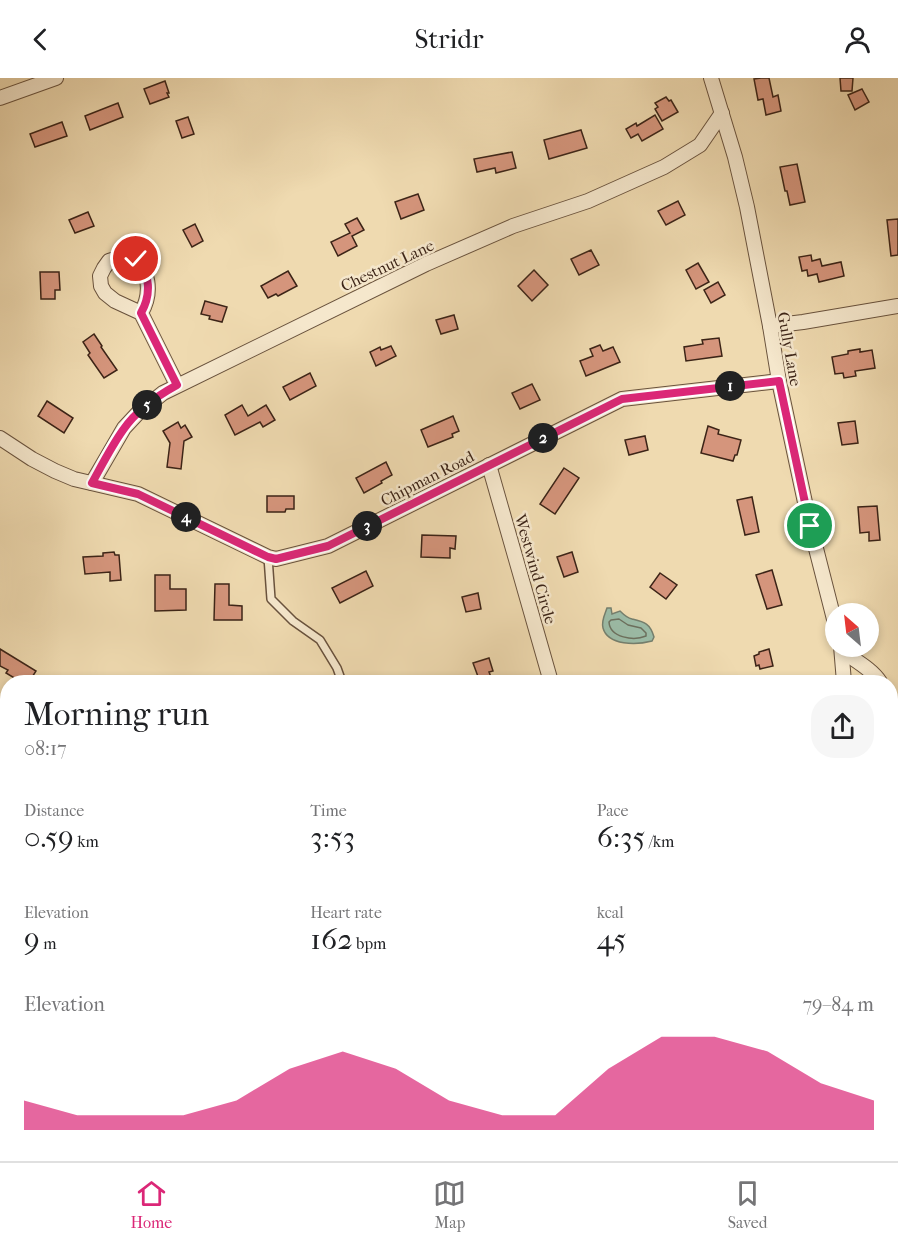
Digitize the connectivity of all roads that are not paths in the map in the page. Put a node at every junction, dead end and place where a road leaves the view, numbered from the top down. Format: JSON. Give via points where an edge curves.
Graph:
{"nodes":[{"id":1,"x":56,"y":78,"type":"edge"},
{"id":2,"x":711,"y":78,"type":"edge"},
{"id":3,"x":0,"y":98,"type":"edge"},
{"id":4,"x":722,"y":113,"type":"junction"},
{"id":5,"x":898,"y":306,"type":"edge"},
{"id":6,"x":141,"y":313,"type":"dead end"},
{"id":7,"x":770,"y":326,"type":"junction"},
{"id":8,"x":779,"y":381,"type":"junction"},
{"id":9,"x":177,"y":385,"type":"junction"},
{"id":10,"x":0,"y":438,"type":"edge"},
{"id":11,"x":489,"y":465,"type":"junction"},
{"id":12,"x":92,"y":483,"type":"junction"},
{"id":13,"x":268,"y":557,"type":"junction"},
{"id":14,"x":830,"y":603,"type":"edge"},
{"id":15,"x":842,"y":657,"type":"edge"},
{"id":16,"x":851,"y":657,"type":"edge"},
{"id":17,"x":340,"y":675,"type":"edge"},
{"id":18,"x":549,"y":675,"type":"edge"},
{"id":19,"x":843,"y":675,"type":"edge"},
{"id":20,"x":874,"y":675,"type":"edge"}],
"edges":[{"from":1,"to":3,"type":"street"},
{"from":2,"to":4,"type":"street","name":"Gully Lane"},
{"from":4,"to":7,"type":"street","name":"Gully Lane","via":[[747,207]]},
{"from":4,"to":9,"type":"street","name":"Chestnut Lane","via":[[700,145],[664,167],[426,264]]},
{"from":5,"to":7,"type":"street"},
{"from":6,"to":9,"type":"street"},
{"from":7,"to":8,"type":"street","name":"Gully Lane"},
{"from":8,"to":11,"type":"street","name":"Chipman Road","via":[[622,399]]},
{"from":8,"to":14,"type":"street","name":"Gully Lane"},
{"from":9,"to":12,"type":"street","name":"Chestnut Lane","via":[[151,402],[124,428]]},
{"from":10,"to":12,"type":"street","via":[[55,471]]},
{"from":11,"to":13,"type":"street","name":"Chipman Road","via":[[328,546],[276,559]]},
{"from":11,"to":18,"type":"street","name":"Westwind Circle"},
{"from":12,"to":13,"type":"street","via":[[138,494]]},
{"from":13,"to":17,"type":"lane","via":[[271,599],[320,640]]},
{"from":15,"to":19,"type":"street"},
{"from":16,"to":20,"type":"street"}]}
